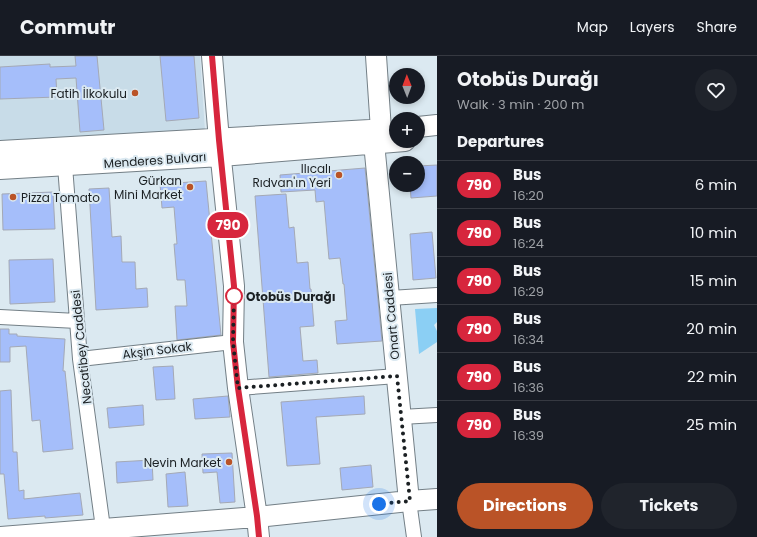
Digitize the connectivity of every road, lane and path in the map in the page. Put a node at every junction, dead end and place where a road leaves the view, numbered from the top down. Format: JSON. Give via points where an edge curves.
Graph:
{"nodes":[{"id":1,"x":212,"y":56,"type":"edge"},
{"id":2,"x":376,"y":56,"type":"edge"},
{"id":3,"x":437,"y":125,"type":"edge"},
{"id":4,"x":425,"y":126,"type":"edge"},
{"id":5,"x":384,"y":134,"type":"edge"},
{"id":6,"x":437,"y":138,"type":"edge"},
{"id":7,"x":425,"y":139,"type":"edge"},
{"id":8,"x":220,"y":148,"type":"junction"},
{"id":9,"x":0,"y":151,"type":"edge"},
{"id":10,"x":65,"y":166,"type":"junction"},
{"id":11,"x":0,"y":169,"type":"edge"},
{"id":12,"x":437,"y":295,"type":"edge"},
{"id":13,"x":390,"y":298,"type":"junction"},
{"id":14,"x":0,"y":317,"type":"edge"},
{"id":15,"x":77,"y":321,"type":"junction"},
{"id":16,"x":233,"y":342,"type":"junction"},
{"id":17,"x":80,"y":359,"type":"junction"},
{"id":18,"x":397,"y":376,"type":"junction"},
{"id":19,"x":238,"y":388,"type":"junction"},
{"id":20,"x":437,"y":415,"type":"edge"},
{"id":21,"x":401,"y":417,"type":"junction"},
{"id":22,"x":437,"y":499,"type":"edge"},
{"id":23,"x":410,"y":501,"type":"junction"},
{"id":24,"x":257,"y":516,"type":"junction"},
{"id":25,"x":103,"y":528,"type":"junction"},
{"id":26,"x":76,"y":534,"type":"edge"},
{"id":27,"x":0,"y":536,"type":"edge"},
{"id":28,"x":258,"y":537,"type":"edge"},
{"id":29,"x":414,"y":537,"type":"edge"}],
"edges":[{"from":1,"to":8,"type":"street"},
{"from":2,"to":5,"type":"street","name":"Onart Caddesi"},
{"from":3,"to":4,"type":"street"},
{"from":5,"to":8,"type":"street","name":"Menderes Bulvarı"},
{"from":5,"to":13,"type":"street","name":"Onart Caddesi"},
{"from":6,"to":7,"type":"street"},
{"from":8,"to":9,"type":"street","name":"Menderes Bulvarı"},
{"from":8,"to":10,"type":"street","name":"Menderes Bulvarı"},
{"from":8,"to":16,"type":"street","via":[[234,286]]},
{"from":10,"to":11,"type":"street","name":"Menderes Bulvarı"},
{"from":10,"to":15,"type":"street","name":"Necatibey Caddesi"},
{"from":12,"to":13,"type":"street"},
{"from":13,"to":18,"type":"street","name":"Onart Caddesi"},
{"from":14,"to":15,"type":"street"},
{"from":15,"to":17,"type":"street","name":"Necatibey Caddesi"},
{"from":16,"to":17,"type":"street","name":"Akşin Sokak"},
{"from":16,"to":19,"type":"street"},
{"from":17,"to":25,"type":"street","name":"Necatibey Caddesi"},
{"from":18,"to":19,"type":"street"},
{"from":18,"to":21,"type":"street","name":"Onart Caddesi"},
{"from":19,"to":24,"type":"street"},
{"from":20,"to":21,"type":"street"},
{"from":21,"to":23,"type":"street","name":"Onart Caddesi"},
{"from":22,"to":23,"type":"street"},
{"from":23,"to":24,"type":"street"},
{"from":23,"to":29,"type":"street","name":"Onart Caddesi"},
{"from":24,"to":25,"type":"street"},
{"from":24,"to":28,"type":"street"},
{"from":25,"to":26,"type":"street"},
{"from":26,"to":27,"type":"street"}]}
